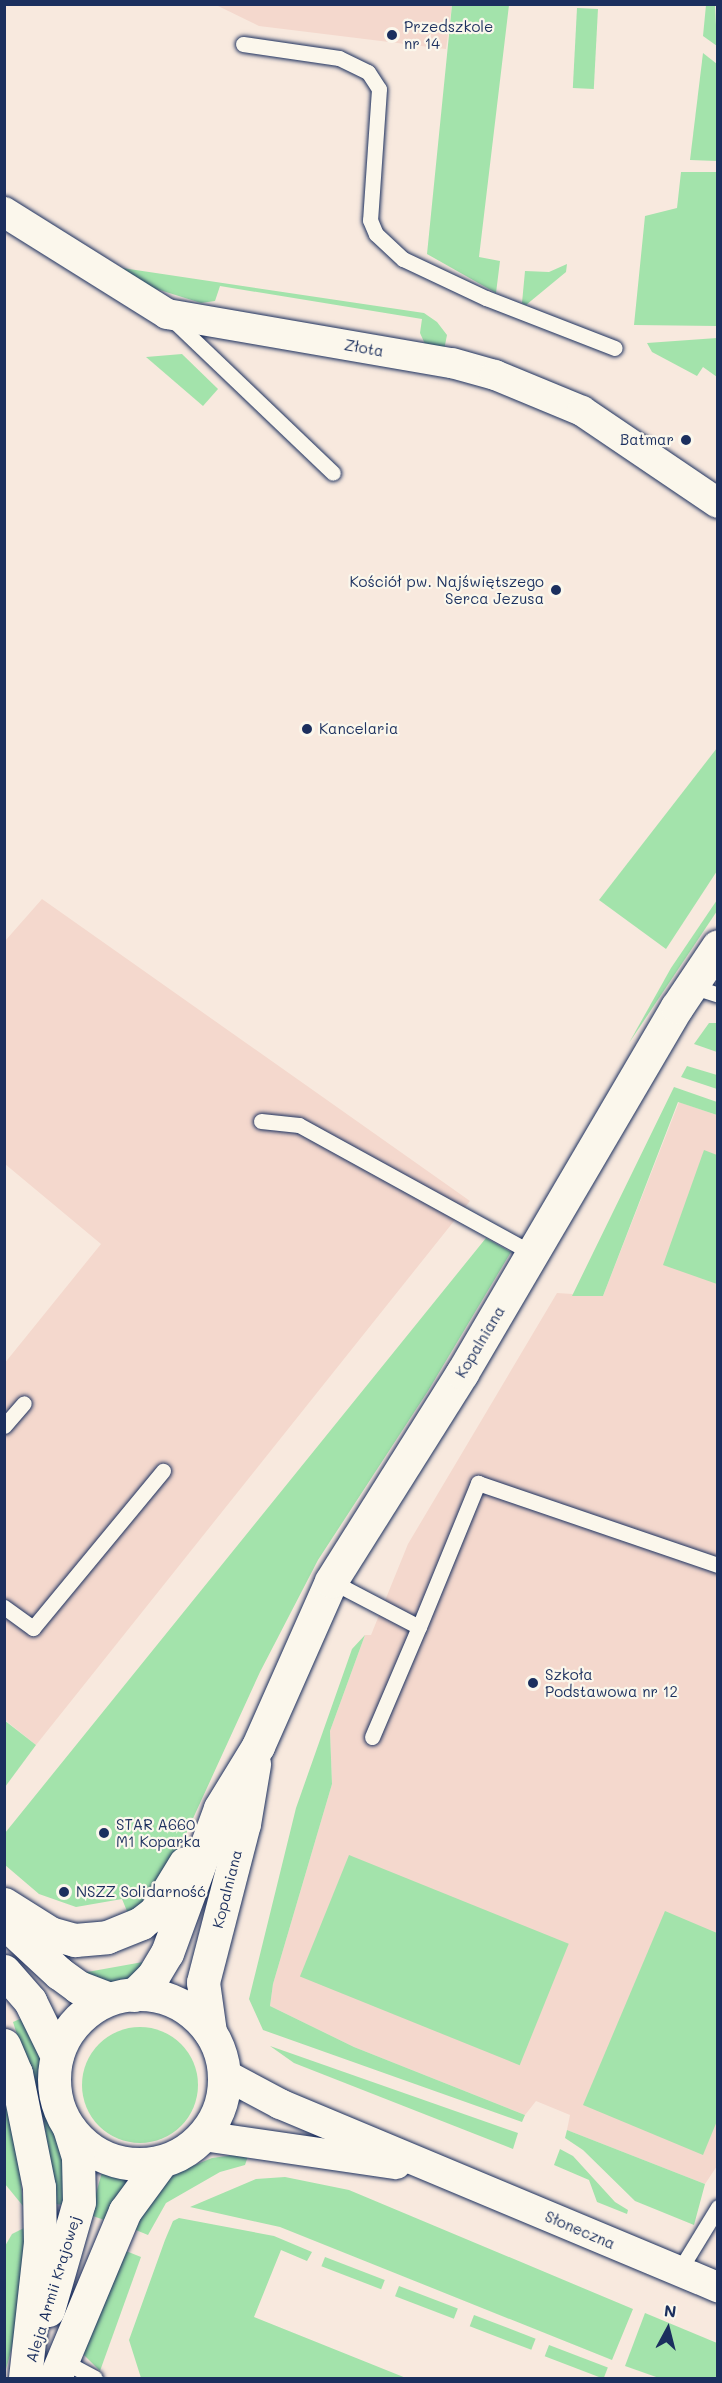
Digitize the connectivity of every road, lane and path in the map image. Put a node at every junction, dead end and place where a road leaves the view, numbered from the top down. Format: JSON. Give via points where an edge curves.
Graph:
{"nodes":[{"id":1,"x":243,"y":44,"type":"dead end"},
{"id":2,"x":4,"y":212,"type":"edge"},
{"id":3,"x":166,"y":314,"type":"junction"},
{"id":4,"x":615,"y":348,"type":"dead end"},
{"id":5,"x":333,"y":473,"type":"dead end"},
{"id":6,"x":717,"y":503,"type":"edge"},
{"id":7,"x":717,"y":946,"type":"edge"},
{"id":8,"x":704,"y":991,"type":"edge"},
{"id":9,"x":261,"y":1121,"type":"dead end"},
{"id":10,"x":532,"y":1253,"type":"junction"},
{"id":11,"x":24,"y":1403,"type":"dead end"},
{"id":12,"x":4,"y":1426,"type":"edge"},
{"id":13,"x":163,"y":1471,"type":"dead end"},
{"id":14,"x":717,"y":1566,"type":"edge"},
{"id":15,"x":331,"y":1581,"type":"junction"},
{"id":16,"x":4,"y":1607,"type":"edge"},
{"id":17,"x":419,"y":1627,"type":"junction"},
{"id":18,"x":372,"y":1737,"type":"dead end"},
{"id":19,"x":258,"y":1746,"type":"junction"},
{"id":20,"x":220,"y":1808,"type":"junction"},
{"id":21,"x":4,"y":1904,"type":"edge"},
{"id":22,"x":4,"y":1923,"type":"edge"},
{"id":23,"x":4,"y":1971,"type":"edge"},
{"id":24,"x":120,"y":1996,"type":"junction"},
{"id":25,"x":210,"y":2032,"type":"junction"},
{"id":26,"x":4,"y":2044,"type":"edge"},
{"id":27,"x":57,"y":2056,"type":"junction"},
{"id":28,"x":224,"y":2074,"type":"junction"},
{"id":29,"x":69,"y":2128,"type":"junction"},
{"id":30,"x":203,"y":2136,"type":"junction"},
{"id":31,"x":162,"y":2162,"type":"junction"},
{"id":32,"x":442,"y":2171,"type":"junction"},
{"id":33,"x":717,"y":2207,"type":"edge"},
{"id":34,"x":685,"y":2260,"type":"junction"},
{"id":35,"x":717,"y":2287,"type":"edge"},
{"id":36,"x":59,"y":2370,"type":"edge"},
{"id":37,"x":26,"y":2379,"type":"edge"},
{"id":38,"x":95,"y":2379,"type":"edge"}],
"edges":[{"from":1,"to":4,"type":"lane","via":[[339,58],[368,72],[378,89],[370,220],[383,242],[402,259],[486,298]]},
{"from":2,"to":3,"type":"street","name":"Złota"},
{"from":3,"to":5,"type":"lane"},
{"from":3,"to":6,"type":"street","name":"Złota","via":[[452,363],[495,375],[582,411]]},
{"from":7,"to":8,"type":"street","name":"Kopalniana"},
{"from":8,"to":10,"type":"street","name":"Kopalniana"},
{"from":9,"to":10,"type":"lane","via":[[299,1125]]},
{"from":10,"to":15,"type":"street","name":"Kopalniana"},
{"from":11,"to":12,"type":"lane"},
{"from":13,"to":16,"type":"lane","via":[[33,1629]]},
{"from":14,"to":17,"type":"lane","via":[[478,1483]]},
{"from":15,"to":17,"type":"lane","via":[[355,1597]]},
{"from":15,"to":19,"type":"street","name":"Kopalniana"},
{"from":17,"to":18,"type":"lane"},
{"from":19,"to":20,"type":"street","name":"Kopalniana"},
{"from":19,"to":25,"type":"street","name":"Kopalniana","via":[[244,1824],[203,1982]]},
{"from":20,"to":21,"type":"street","via":[[155,1912],[123,1931],[75,1940],[38,1928]]},
{"from":20,"to":24,"type":"street","name":"Kopalniana","via":[[167,1953],[153,1976]]},
{"from":22,"to":24,"type":"street","via":[[78,1986]]},
{"from":23,"to":27,"type":"street","via":[[30,2001]]},
{"from":24,"to":25,"type":"street","via":[[160,1996],[189,2010]]},
{"from":24,"to":27,"type":"street","via":[[78,2020]]},
{"from":25,"to":28,"type":"street","via":[[221,2053]]},
{"from":26,"to":37,"type":"street","name":"Aleja Armii Krajowej","via":[[16,2073],[39,2187],[40,2242]]},
{"from":27,"to":29,"type":"street","via":[[55,2092]]},
{"from":28,"to":30,"type":"street","via":[[220,2106]]},
{"from":28,"to":32,"type":"street","name":"Słoneczna","via":[[279,2104]]},
{"from":29,"to":31,"type":"street","via":[[83,2145],[98,2154],[125,2163]]},
{"from":29,"to":37,"type":"street","name":"Aleja Armii Krajowej","via":[[78,2157],[80,2183],[75,2220]]},
{"from":30,"to":31,"type":"street","via":[[182,2154]]},
{"from":30,"to":32,"type":"street","name":"Słoneczna"},
{"from":31,"to":36,"type":"street","name":"Aleja Armii Krajowej","via":[[125,2211]]},
{"from":32,"to":34,"type":"street","name":"Słoneczna"},
{"from":33,"to":34,"type":"lane"},
{"from":34,"to":35,"type":"street","name":"Słoneczna"},
{"from":36,"to":38,"type":"lane"}]}
